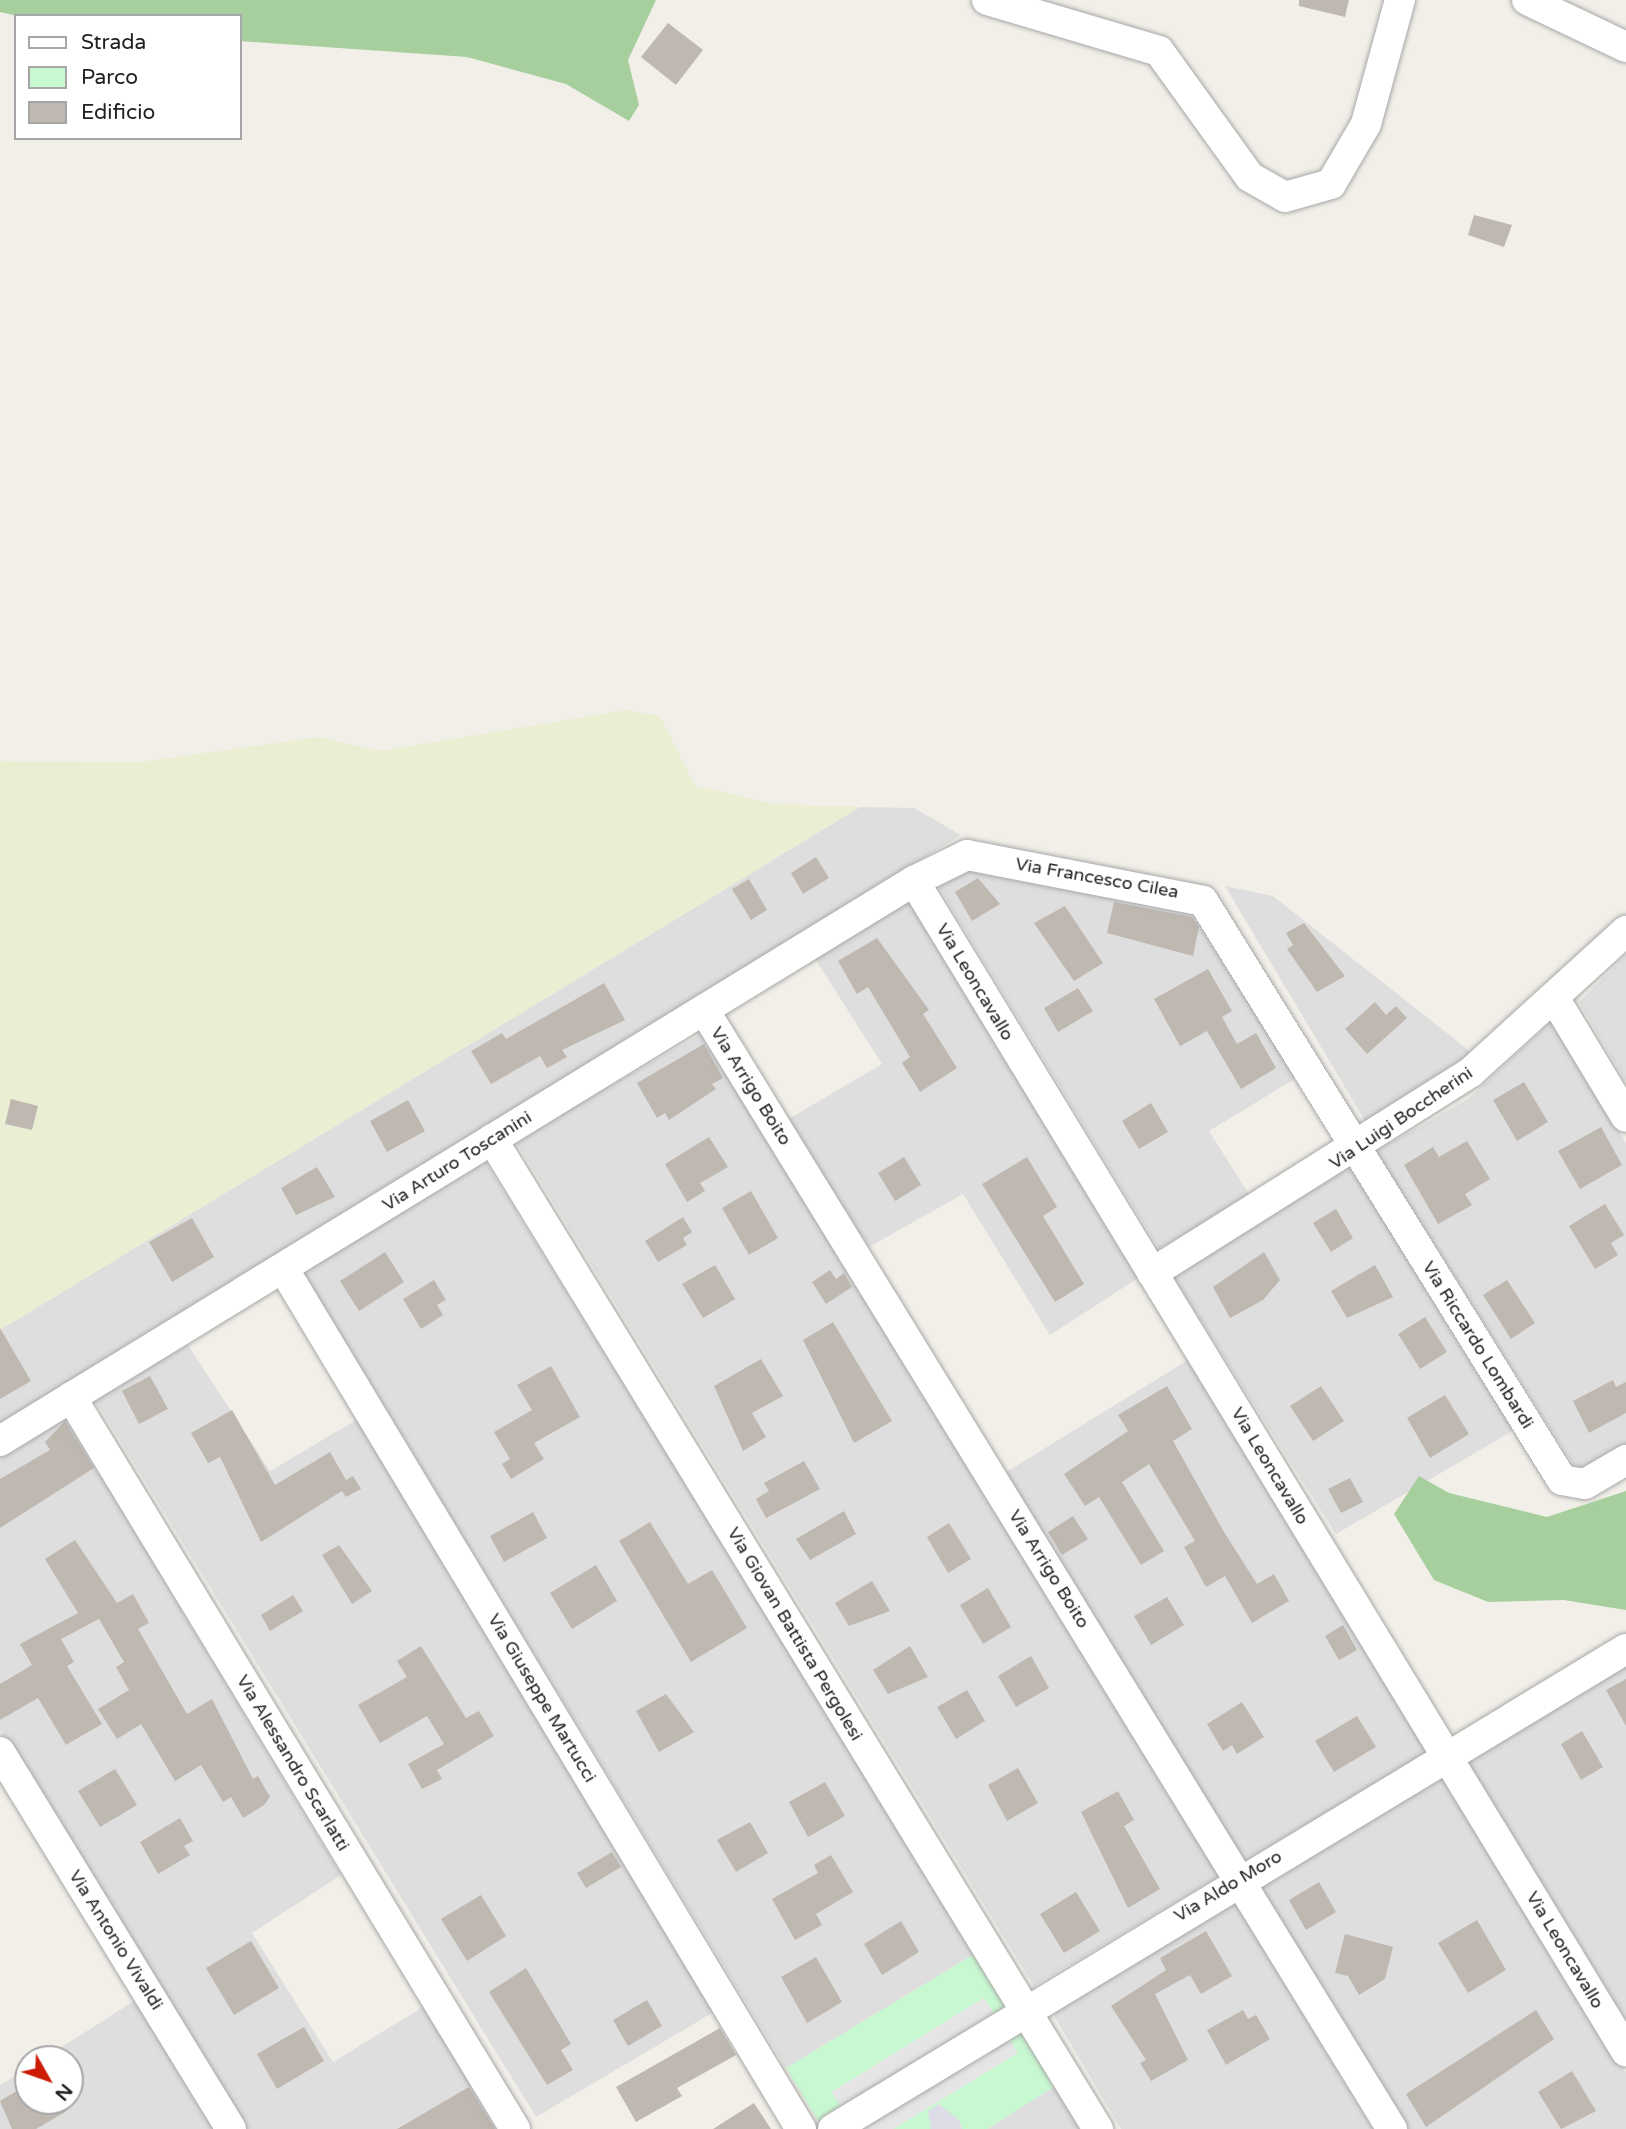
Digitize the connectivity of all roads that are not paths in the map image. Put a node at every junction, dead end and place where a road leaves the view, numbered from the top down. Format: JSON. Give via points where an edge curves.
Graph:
{"nodes":[{"id":1,"x":987,"y":0,"type":"edge"},
{"id":2,"x":1400,"y":0,"type":"edge"},
{"id":3,"x":1527,"y":0,"type":"edge"},
{"id":4,"x":1626,"y":47,"type":"edge"},
{"id":5,"x":914,"y":881,"type":"junction"},
{"id":6,"x":1626,"y":931,"type":"edge"},
{"id":7,"x":1556,"y":1001,"type":"junction"},
{"id":8,"x":704,"y":1010,"type":"junction"},
{"id":9,"x":1626,"y":1117,"type":"edge"},
{"id":10,"x":492,"y":1139,"type":"junction"},
{"id":11,"x":1357,"y":1149,"type":"junction"},
{"id":12,"x":283,"y":1268,"type":"junction"},
{"id":13,"x":1152,"y":1273,"type":"junction"},
{"id":14,"x":71,"y":1397,"type":"junction"},
{"id":15,"x":0,"y":1441,"type":"edge"},
{"id":16,"x":1626,"y":1460,"type":"edge"},
{"id":17,"x":1626,"y":1649,"type":"edge"},
{"id":18,"x":0,"y":1752,"type":"edge"},
{"id":19,"x":1446,"y":1756,"type":"junction"},
{"id":20,"x":1240,"y":1879,"type":"junction"},
{"id":21,"x":1025,"y":2011,"type":"junction"},
{"id":22,"x":1626,"y":2051,"type":"edge"},
{"id":23,"x":231,"y":2129,"type":"edge"},
{"id":24,"x":515,"y":2129,"type":"edge"},
{"id":25,"x":801,"y":2129,"type":"edge"},
{"id":26,"x":833,"y":2129,"type":"edge"},
{"id":27,"x":1098,"y":2129,"type":"edge"},
{"id":28,"x":1392,"y":2129,"type":"edge"}],
"edges":[{"from":1,"to":2,"type":"street","via":[[1159,51],[1250,177],[1285,197],[1331,184],[1366,124]]},
{"from":3,"to":4,"type":"street"},
{"from":5,"to":8,"type":"street","name":"Via Arturo Toscanini"},
{"from":5,"to":11,"type":"street","name":"Via Francesco Cilea","via":[[967,855],[1199,898]]},
{"from":5,"to":13,"type":"street","name":"Via Leoncavallo"},
{"from":6,"to":7,"type":"street","name":"Via Luigi Boccherini"},
{"from":7,"to":9,"type":"street"},
{"from":7,"to":11,"type":"street","name":"Via Luigi Boccherini","via":[[1471,1072]]},
{"from":8,"to":10,"type":"street","name":"Via Arturo Toscanini"},
{"from":8,"to":20,"type":"street","name":"Via Arrigo Boito"},
{"from":10,"to":12,"type":"street","name":"Via Arturo Toscanini"},
{"from":10,"to":21,"type":"street","name":"Via Giovan Battista Pergolesi"},
{"from":11,"to":13,"type":"street","name":"Via Luigi Boccherini"},
{"from":11,"to":16,"type":"street","name":"Via Riccardo Lombardi","via":[[1562,1480],[1585,1484]]},
{"from":12,"to":14,"type":"street","name":"Via Arturo Toscanini"},
{"from":12,"to":25,"type":"street","name":"Via Giuseppe Martucci"},
{"from":13,"to":19,"type":"street","name":"Via Leoncavallo"},
{"from":14,"to":15,"type":"street","name":"Via Arturo Toscanini"},
{"from":14,"to":24,"type":"street","name":"Via Alessandro Scarlatti"},
{"from":17,"to":19,"type":"street","name":"Via Aldo Moro"},
{"from":18,"to":23,"type":"street","name":"Via Antonio Vivaldi"},
{"from":19,"to":20,"type":"street","name":"Via Aldo Moro"},
{"from":19,"to":22,"type":"street","name":"Via Leoncavallo"},
{"from":20,"to":21,"type":"street","name":"Via Aldo Moro"},
{"from":20,"to":28,"type":"street","name":"Via Arrigo Boito"},
{"from":21,"to":26,"type":"street","name":"Via Aldo Moro"},
{"from":21,"to":27,"type":"street","name":"Via Giovan Battista Pergolesi"}]}
